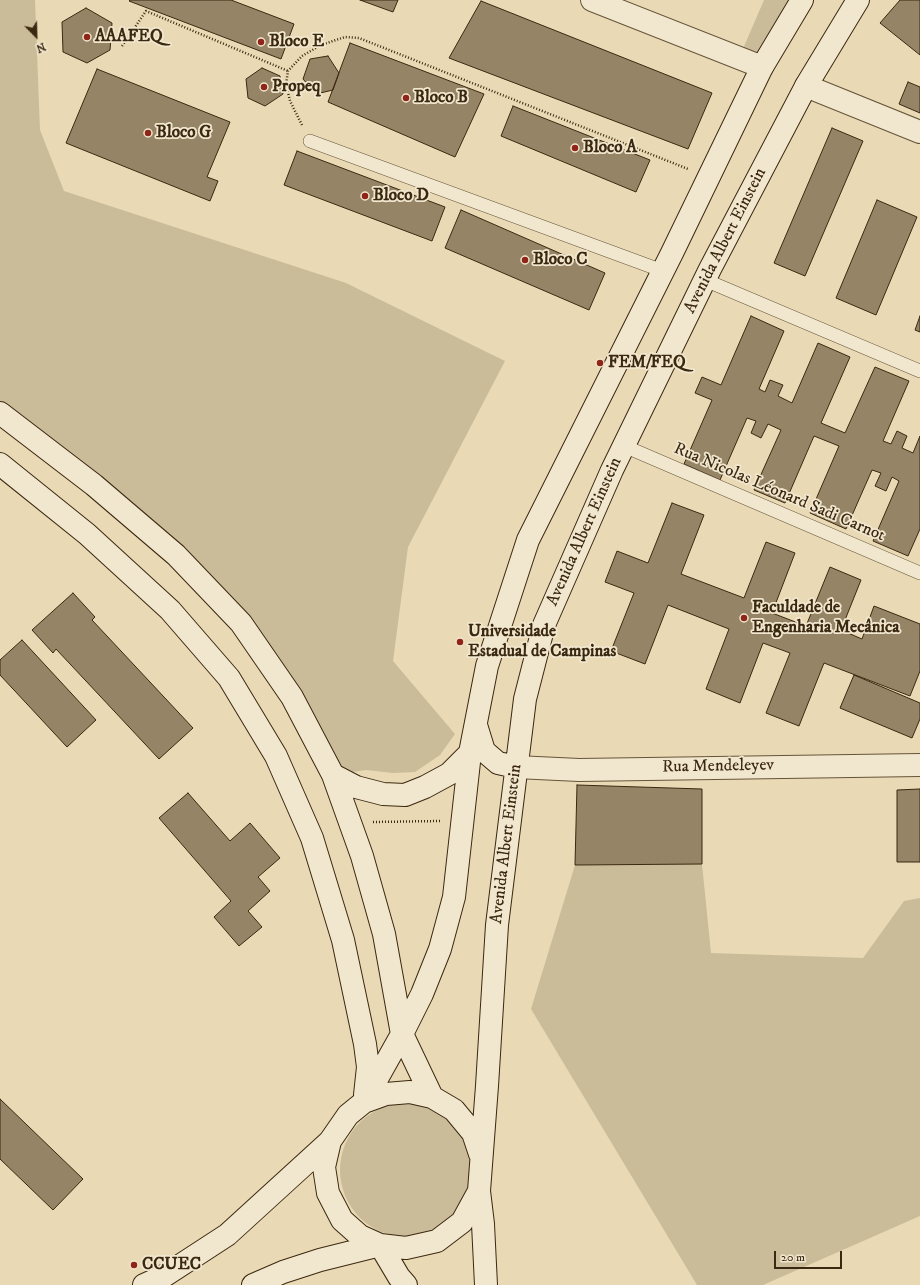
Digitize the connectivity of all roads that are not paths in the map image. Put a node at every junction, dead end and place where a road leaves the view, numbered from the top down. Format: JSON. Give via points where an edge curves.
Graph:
{"nodes":[{"id":1,"x":592,"y":0,"type":"edge"},
{"id":2,"x":802,"y":0,"type":"edge"},
{"id":3,"x":858,"y":0,"type":"edge"},
{"id":4,"x":762,"y":67,"type":"junction"},
{"id":5,"x":806,"y":86,"type":"junction"},
{"id":6,"x":920,"y":132,"type":"edge"},
{"id":7,"x":310,"y":142,"type":"road end"},
{"id":8,"x":664,"y":271,"type":"junction"},
{"id":9,"x":705,"y":280,"type":"junction"},
{"id":10,"x":920,"y":371,"type":"edge"},
{"id":11,"x":0,"y":414,"type":"edge"},
{"id":12,"x":624,"y":446,"type":"junction"},
{"id":13,"x":0,"y":464,"type":"edge"},
{"id":14,"x":920,"y":573,"type":"edge"},
{"id":15,"x":476,"y":725,"type":"junction"},
{"id":16,"x":470,"y":753,"type":"junction"},
{"id":17,"x":920,"y":765,"type":"edge"},
{"id":18,"x":516,"y":767,"type":"junction"},
{"id":19,"x":333,"y":775,"type":"junction"},
{"id":20,"x":402,"y":1034,"type":"junction"},
{"id":21,"x":432,"y":1097,"type":"junction"},
{"id":22,"x":364,"y":1102,"type":"junction"},
{"id":23,"x":330,"y":1141,"type":"junction"},
{"id":24,"x":481,"y":1159,"type":"junction"},
{"id":25,"x":479,"y":1192,"type":"junction"},
{"id":26,"x":380,"y":1245,"type":"junction"},
{"id":27,"x":144,"y":1285,"type":"edge"},
{"id":28,"x":253,"y":1285,"type":"edge"},
{"id":29,"x":406,"y":1285,"type":"edge"},
{"id":30,"x":486,"y":1285,"type":"edge"}],
"edges":[{"from":1,"to":4,"type":"street"},
{"from":2,"to":4,"type":"street"},
{"from":3,"to":5,"type":"street","name":"Avenida Albert Einstein"},
{"from":4,"to":8,"type":"street"},
{"from":5,"to":6,"type":"street"},
{"from":5,"to":9,"type":"street","name":"Avenida Albert Einstein"},
{"from":7,"to":8,"type":"lane"},
{"from":8,"to":15,"type":"street","via":[[528,540],[487,666]]},
{"from":9,"to":10,"type":"lane"},
{"from":9,"to":12,"type":"street","name":"Avenida Albert Einstein"},
{"from":11,"to":19,"type":"street","via":[[94,485],[170,550],[241,623],[292,697]]},
{"from":12,"to":14,"type":"lane","name":"Rua Nicolas Léonard Sadi Carnot"},
{"from":12,"to":18,"type":"street","name":"Avenida Albert Einstein","via":[[544,625],[525,699]]},
{"from":13,"to":22,"type":"street","via":[[87,534],[170,610],[229,678],[276,756],[312,838],[343,940],[368,1066]]},
{"from":15,"to":16,"type":"street"},
{"from":15,"to":18,"type":"street","name":"Rua Mendeleyev","via":[[484,751],[498,763]]},
{"from":16,"to":19,"type":"street","via":[[449,774],[406,795],[383,794],[356,787]]},
{"from":16,"to":20,"type":"street","via":[[454,898],[440,949]]},
{"from":17,"to":18,"type":"street","name":"Rua Mendeleyev","via":[[579,770]]},
{"from":18,"to":24,"type":"street","name":"Avenida Albert Einstein","via":[[497,925]]},
{"from":19,"to":20,"type":"street","via":[[362,856],[384,934]]},
{"from":20,"to":21,"type":"street"},
{"from":20,"to":22,"type":"street"},
{"from":21,"to":22,"type":"street","via":[[410,1092],[386,1094]]},
{"from":21,"to":24,"type":"street","via":[[454,1110],[473,1133]]},
{"from":22,"to":23,"type":"street","via":[[348,1115]]},
{"from":23,"to":26,"type":"street","via":[[324,1167],[328,1193],[342,1220],[360,1236]]},
{"from":23,"to":27,"type":"street","via":[[227,1235],[164,1276]]},
{"from":24,"to":25,"type":"street","name":"Avenida Albert Einstein"},
{"from":25,"to":26,"type":"street","via":[[462,1222],[437,1241],[406,1248]]},
{"from":25,"to":30,"type":"street","name":"Avenida Albert Einstein"},
{"from":26,"to":28,"type":"street","via":[[298,1267]]},
{"from":26,"to":29,"type":"street","via":[[399,1278]]}]}
